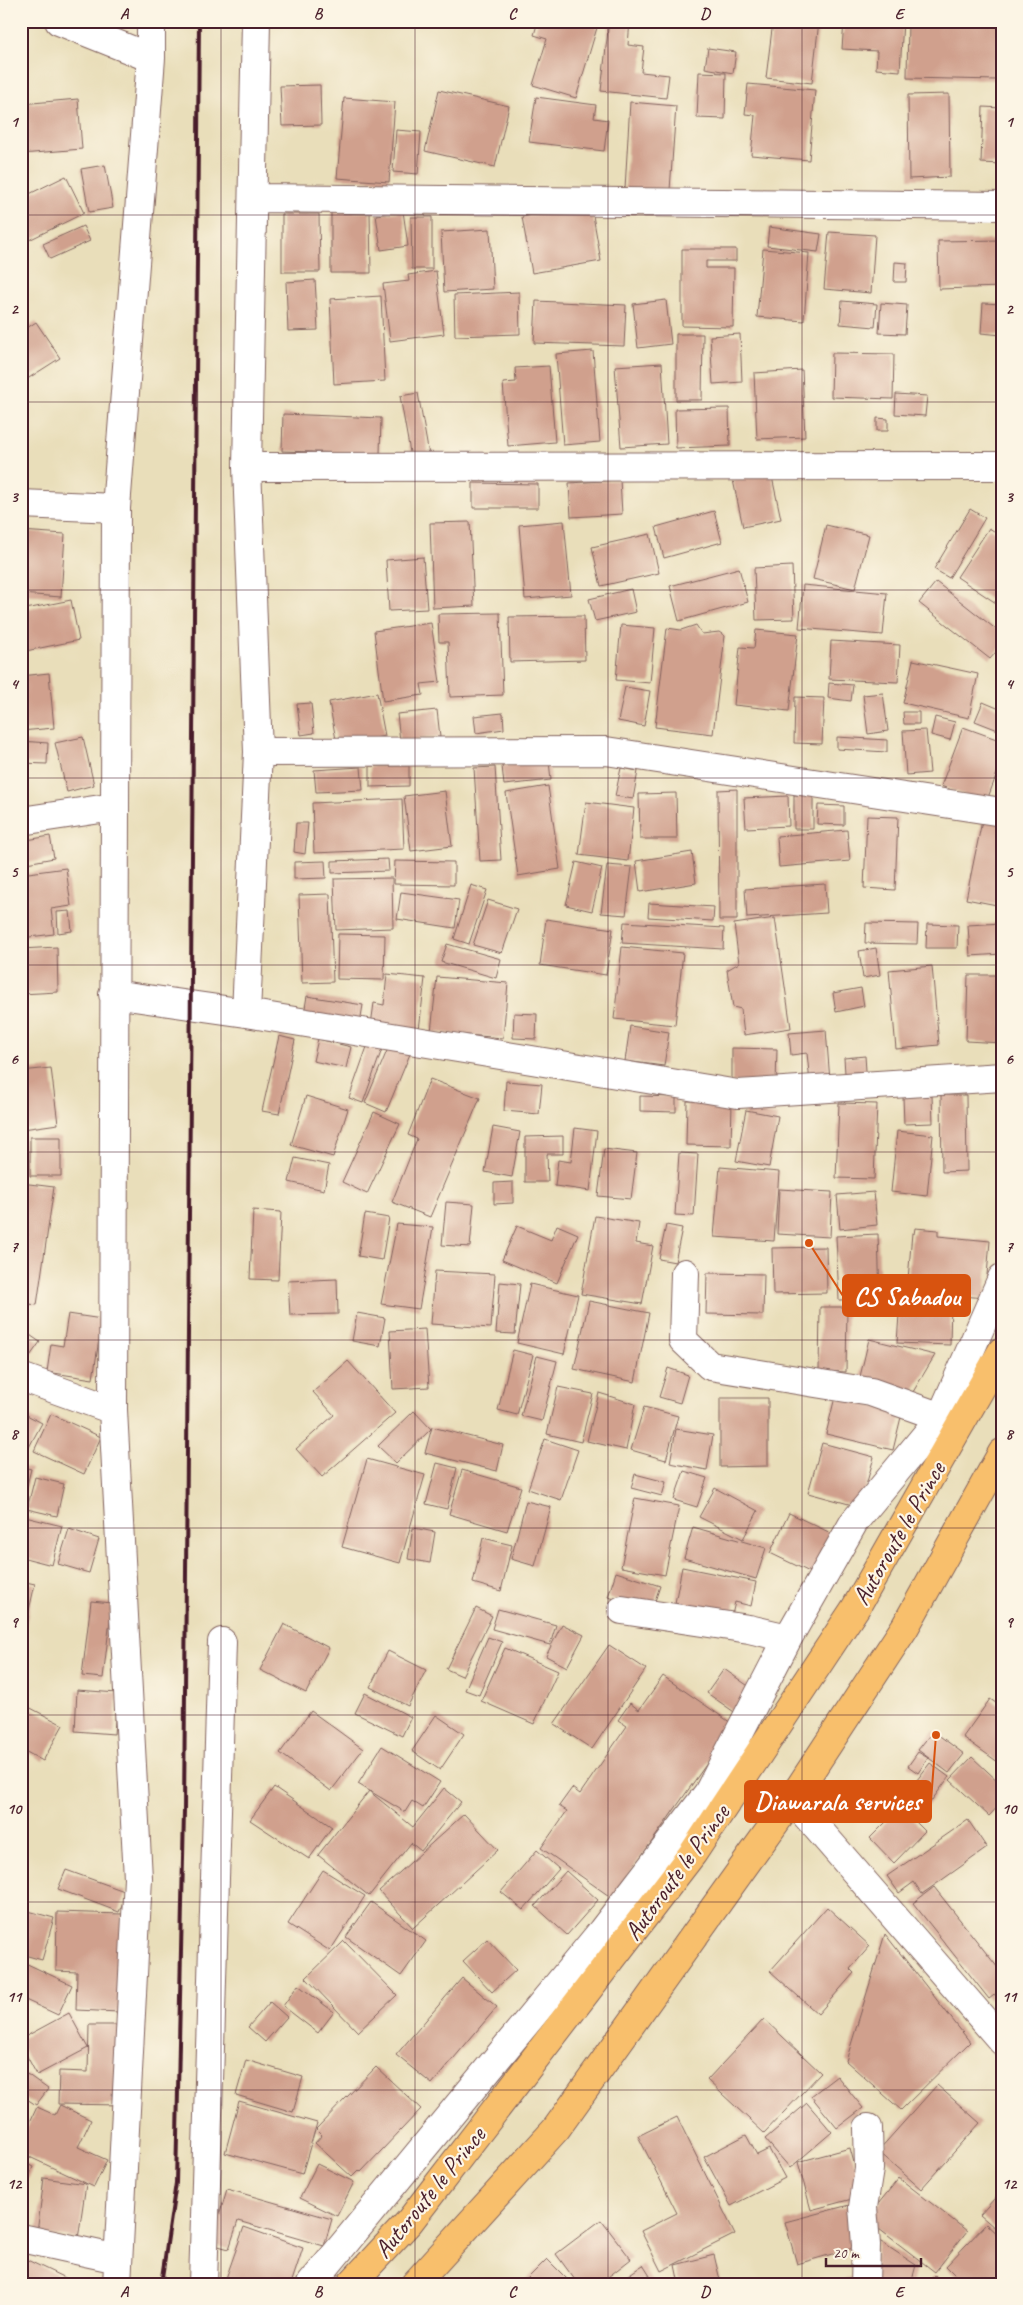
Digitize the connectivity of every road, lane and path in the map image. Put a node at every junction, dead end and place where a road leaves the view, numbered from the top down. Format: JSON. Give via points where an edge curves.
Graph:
{"nodes":[{"id":1,"x":59,"y":21,"type":"edge"},
{"id":2,"x":151,"y":21,"type":"edge"},
{"id":3,"x":256,"y":21,"type":"edge"},
{"id":4,"x":151,"y":58,"type":"junction"},
{"id":5,"x":253,"y":198,"type":"junction"},
{"id":6,"x":1002,"y":206,"type":"edge"},
{"id":7,"x":1002,"y":466,"type":"edge"},
{"id":8,"x":247,"y":468,"type":"junction"},
{"id":9,"x":21,"y":504,"type":"edge"},
{"id":10,"x":116,"y":508,"type":"junction"},
{"id":11,"x":258,"y":752,"type":"junction"},
{"id":12,"x":114,"y":806,"type":"junction"},
{"id":13,"x":1002,"y":812,"type":"edge"},
{"id":14,"x":21,"y":821,"type":"edge"},
{"id":15,"x":113,"y":994,"type":"junction"},
{"id":16,"x":246,"y":1013,"type":"junction"},
{"id":17,"x":1002,"y":1077,"type":"edge"},
{"id":18,"x":685,"y":1273,"type":"dead end"},
{"id":19,"x":1002,"y":1278,"type":"edge"},
{"id":20,"x":1002,"y":1351,"type":"edge"},
{"id":21,"x":21,"y":1377,"type":"edge"},
{"id":22,"x":113,"y":1410,"type":"junction"},
{"id":23,"x":941,"y":1417,"type":"junction"},
{"id":24,"x":1002,"y":1453,"type":"edge"},
{"id":25,"x":622,"y":1610,"type":"dead end"},
{"id":26,"x":788,"y":1638,"type":"junction"},
{"id":27,"x":222,"y":1642,"type":"dead end"},
{"id":28,"x":792,"y":1799,"type":"junction"},
{"id":29,"x":999,"y":2031,"type":"edge"},
{"id":30,"x":868,"y":2128,"type":"dead end"},
{"id":31,"x":21,"y":2238,"type":"edge"},
{"id":32,"x":118,"y":2271,"type":"edge"},
{"id":33,"x":203,"y":2284,"type":"edge"},
{"id":34,"x":311,"y":2284,"type":"edge"},
{"id":35,"x":351,"y":2284,"type":"edge"},
{"id":36,"x":415,"y":2284,"type":"edge"},
{"id":37,"x":865,"y":2284,"type":"edge"}],
"edges":[{"from":1,"to":4,"type":"street"},
{"from":2,"to":4,"type":"street"},
{"from":3,"to":5,"type":"street"},
{"from":4,"to":10,"type":"street"},
{"from":5,"to":6,"type":"street"},
{"from":5,"to":8,"type":"street"},
{"from":7,"to":8,"type":"street"},
{"from":8,"to":11,"type":"street"},
{"from":9,"to":10,"type":"street"},
{"from":10,"to":12,"type":"street"},
{"from":11,"to":13,"type":"street","via":[[606,751]]},
{"from":11,"to":16,"type":"street"},
{"from":12,"to":14,"type":"street"},
{"from":12,"to":15,"type":"street"},
{"from":15,"to":16,"type":"street"},
{"from":15,"to":22,"type":"street"},
{"from":16,"to":17,"type":"street","via":[[738,1094]]},
{"from":18,"to":23,"type":"street","via":[[683,1340],[710,1366],[871,1392]]},
{"from":19,"to":23,"type":"street"},
{"from":20,"to":35,"type":"main road","name":"Autoroute le Prince","via":[[856,1607],[694,1853],[409,2222]]},
{"from":21,"to":22,"type":"street"},
{"from":22,"to":32,"type":"street","via":[[138,1878]]},
{"from":23,"to":26,"type":"street","via":[[854,1522]]},
{"from":24,"to":28,"type":"main road","name":"Autoroute le Prince","via":[[905,1627]]},
{"from":25,"to":26,"type":"street"},
{"from":26,"to":34,"type":"street","via":[[708,1793],[602,1930]]},
{"from":27,"to":33,"type":"street"},
{"from":28,"to":29,"type":"street"},
{"from":28,"to":36,"type":"main road","name":"Autoroute le Prince","via":[[556,2129]]},
{"from":30,"to":37,"type":"street","via":[[869,2169],[863,2207]]},
{"from":31,"to":32,"type":"street"}]}
